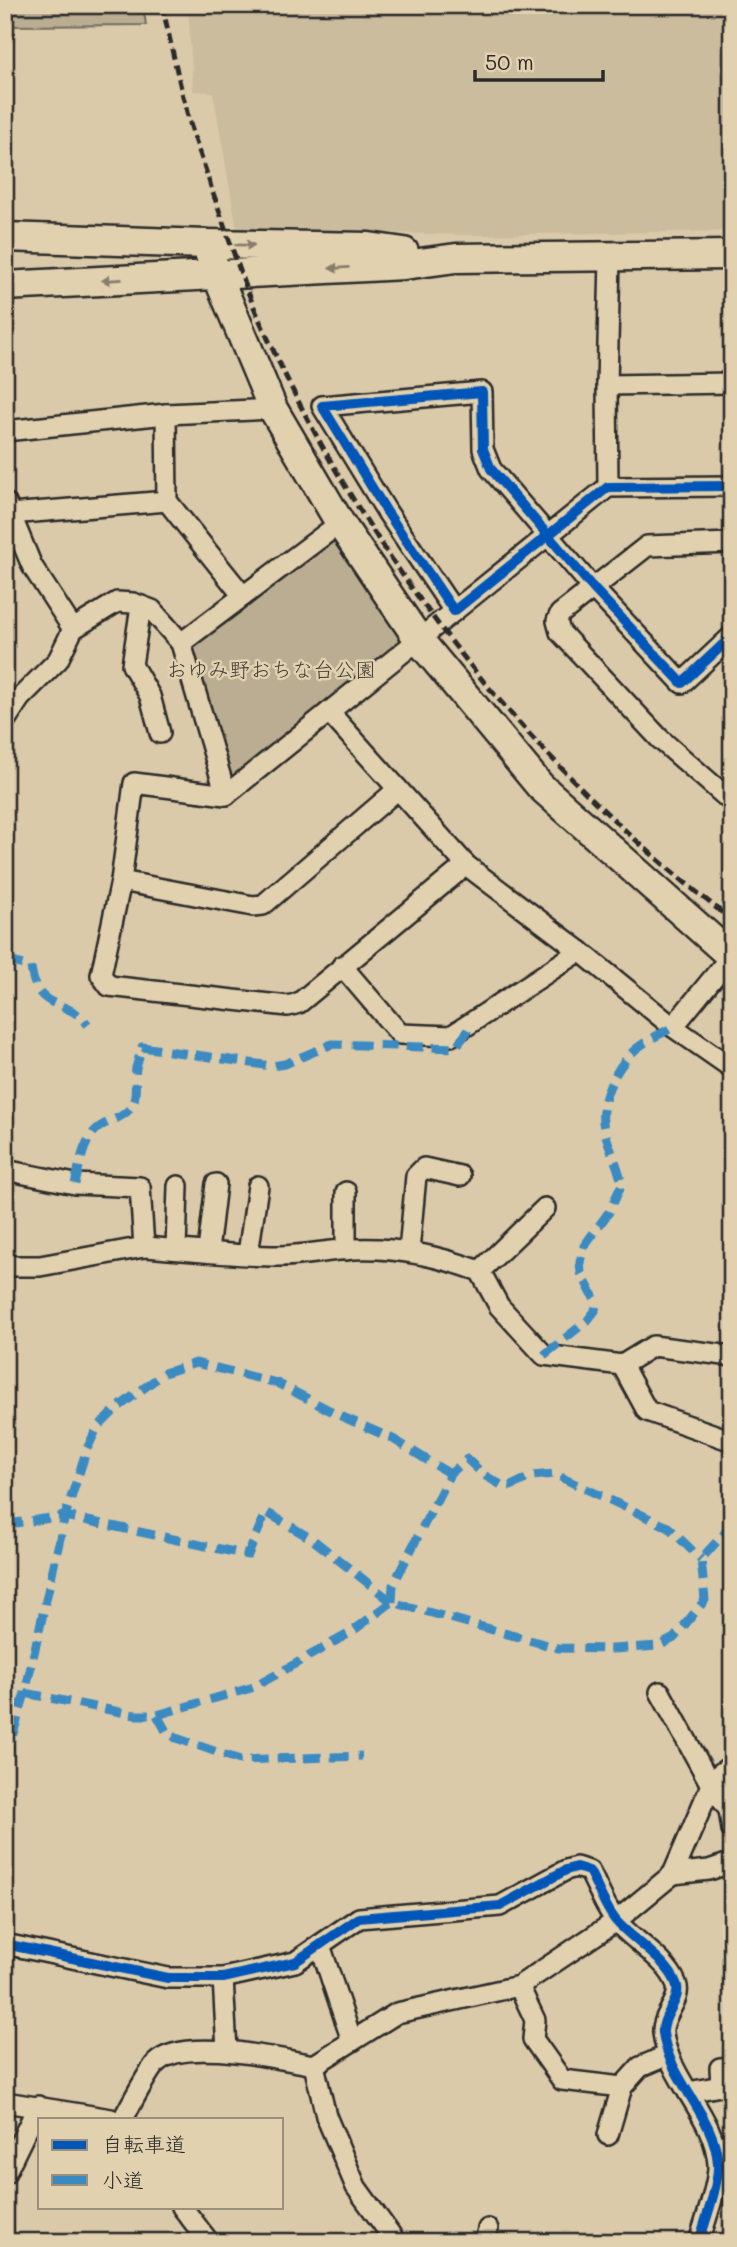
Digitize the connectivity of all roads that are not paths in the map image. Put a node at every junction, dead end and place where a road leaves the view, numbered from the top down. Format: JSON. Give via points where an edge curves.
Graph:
{"nodes":[{"id":1,"x":5,"y":236,"type":"edge"},
{"id":2,"x":206,"y":244,"type":"junction"},
{"id":3,"x":732,"y":255,"type":"edge"},
{"id":4,"x":456,"y":258,"type":"junction"},
{"id":5,"x":610,"y":258,"type":"junction"},
{"id":6,"x":217,"y":275,"type":"junction"},
{"id":7,"x":5,"y":286,"type":"edge"},
{"id":8,"x":732,"y":383,"type":"edge"},
{"id":9,"x":607,"y":385,"type":"junction"},
{"id":10,"x":274,"y":409,"type":"junction"},
{"id":11,"x":166,"y":414,"type":"junction"},
{"id":12,"x":5,"y":431,"type":"edge"},
{"id":13,"x":732,"y":486,"type":"edge"},
{"id":14,"x":608,"y":487,"type":"junction"},
{"id":15,"x":167,"y":501,"type":"junction"},
{"id":16,"x":7,"y":508,"type":"edge"},
{"id":17,"x":340,"y":523,"type":"junction"},
{"id":18,"x":546,"y":535,"type":"junction"},
{"id":19,"x":732,"y":543,"type":"edge"},
{"id":20,"x":593,"y":588,"type":"junction"},
{"id":21,"x":243,"y":596,"type":"junction"},
{"id":22,"x":141,"y":606,"type":"junction"},
{"id":23,"x":454,"y":611,"type":"junction"},
{"id":24,"x":73,"y":629,"type":"junction"},
{"id":25,"x":732,"y":636,"type":"edge"},
{"id":26,"x":419,"y":640,"type":"junction"},
{"id":27,"x":181,"y":643,"type":"junction"},
{"id":28,"x":329,"y":712,"type":"junction"},
{"id":29,"x":5,"y":721,"type":"edge"},
{"id":30,"x":160,"y":733,"type":"dead end"},
{"id":31,"x":398,"y":789,"type":"junction"},
{"id":32,"x":226,"y":795,"type":"junction"},
{"id":33,"x":732,"y":802,"type":"edge"},
{"id":34,"x":466,"y":865,"type":"junction"},
{"id":35,"x":121,"y":881,"type":"junction"},
{"id":36,"x":580,"y":951,"type":"junction"},
{"id":37,"x":731,"y":956,"type":"edge"},
{"id":38,"x":342,"y":966,"type":"junction"},
{"id":39,"x":673,"y":1027,"type":"junction"},
{"id":40,"x":732,"y":1068,"type":"edge"},
{"id":41,"x":5,"y":1170,"type":"edge"},
{"id":42,"x":460,"y":1176,"type":"dead end"},
{"id":43,"x":216,"y":1184,"type":"dead end"},
{"id":44,"x":178,"y":1186,"type":"dead end"},
{"id":45,"x":258,"y":1186,"type":"dead end"},
{"id":46,"x":346,"y":1192,"type":"dead end"},
{"id":47,"x":545,"y":1208,"type":"dead end"},
{"id":48,"x":144,"y":1247,"type":"junction"},
{"id":49,"x":176,"y":1249,"type":"junction"},
{"id":50,"x":346,"y":1250,"type":"junction"},
{"id":51,"x":208,"y":1251,"type":"junction"},
{"id":52,"x":409,"y":1251,"type":"junction"},
{"id":53,"x":248,"y":1254,"type":"junction"},
{"id":54,"x":5,"y":1266,"type":"edge"},
{"id":55,"x":480,"y":1271,"type":"junction"},
{"id":56,"x":732,"y":1356,"type":"edge"},
{"id":57,"x":622,"y":1365,"type":"junction"},
{"id":58,"x":732,"y":1441,"type":"edge"},
{"id":59,"x":660,"y":1692,"type":"dead end"},
{"id":60,"x":732,"y":1765,"type":"edge"},
{"id":61,"x":711,"y":1785,"type":"junction"},
{"id":62,"x":732,"y":1830,"type":"edge"},
{"id":63,"x":732,"y":1860,"type":"edge"},
{"id":64,"x":673,"y":1874,"type":"junction"},
{"id":65,"x":616,"y":1921,"type":"junction"},
{"id":66,"x":5,"y":1944,"type":"edge"},
{"id":67,"x":320,"y":1945,"type":"junction"},
{"id":68,"x":223,"y":1978,"type":"junction"},
{"id":69,"x":519,"y":1986,"type":"junction"},
{"id":70,"x":352,"y":2041,"type":"junction"},
{"id":71,"x":227,"y":2051,"type":"junction"},
{"id":72,"x":668,"y":2055,"type":"junction"},
{"id":73,"x":314,"y":2065,"type":"junction"},
{"id":74,"x":732,"y":2067,"type":"edge"},
{"id":75,"x":622,"y":2087,"type":"junction"},
{"id":76,"x":688,"y":2091,"type":"junction"},
{"id":77,"x":5,"y":2102,"type":"edge"},
{"id":78,"x":38,"y":2106,"type":"junction"},
{"id":79,"x":105,"y":2118,"type":"edge"},
{"id":80,"x":123,"y":2118,"type":"edge"},
{"id":81,"x":712,"y":2134,"type":"junction"},
{"id":82,"x":608,"y":2135,"type":"dead end"},
{"id":83,"x":732,"y":2140,"type":"edge"},
{"id":84,"x":5,"y":2174,"type":"edge"},
{"id":85,"x":725,"y":2177,"type":"edge"},
{"id":86,"x":183,"y":2208,"type":"edge"},
{"id":87,"x":209,"y":2242,"type":"edge"},
{"id":88,"x":396,"y":2242,"type":"edge"},
{"id":89,"x":699,"y":2242,"type":"edge"}],
"edges":[{"from":1,"to":2,"type":"street"},
{"from":2,"to":4,"type":"street","one_way":true,"via":[[369,247]]},
{"from":2,"to":6,"type":"street"},
{"from":3,"to":5,"type":"street"},
{"from":4,"to":5,"type":"street"},
{"from":4,"to":6,"type":"street","one_way":true},
{"from":5,"to":9,"type":"street"},
{"from":6,"to":7,"type":"street","one_way":true},
{"from":6,"to":10,"type":"street"},
{"from":8,"to":9,"type":"street"},
{"from":9,"to":14,"type":"street"},
{"from":10,"to":11,"type":"street"},
{"from":10,"to":17,"type":"street"},
{"from":11,"to":12,"type":"street"},
{"from":11,"to":15,"type":"street"},
{"from":13,"to":14,"type":"street"},
{"from":14,"to":18,"type":"street"},
{"from":15,"to":16,"type":"street"},
{"from":15,"to":21,"type":"street"},
{"from":16,"to":24,"type":"street","via":[[32,566]]},
{"from":17,"to":21,"type":"street"},
{"from":17,"to":26,"type":"street"},
{"from":18,"to":20,"type":"street"},
{"from":18,"to":23,"type":"street"},
{"from":18,"to":23,"type":"street","via":[[491,470],[483,449],[482,392],[322,406]]},
{"from":19,"to":20,"type":"street","via":[[647,546]]},
{"from":20,"to":25,"type":"street","via":[[682,683]]},
{"from":20,"to":33,"type":"street","via":[[560,614],[560,632],[660,739]]},
{"from":21,"to":27,"type":"street"},
{"from":22,"to":24,"type":"street","via":[[117,602]]},
{"from":22,"to":27,"type":"street","via":[[152,610]]},
{"from":22,"to":30,"type":"street","via":[[132,665],[150,696]]},
{"from":23,"to":26,"type":"street"},
{"from":24,"to":29,"type":"street","via":[[58,660],[20,698]]},
{"from":26,"to":28,"type":"street"},
{"from":26,"to":37,"type":"street","via":[[540,786]]},
{"from":27,"to":32,"type":"street"},
{"from":28,"to":31,"type":"street"},
{"from":28,"to":32,"type":"street"},
{"from":31,"to":34,"type":"street"},
{"from":31,"to":35,"type":"street","via":[[263,905]]},
{"from":32,"to":35,"type":"street","via":[[134,783]]},
{"from":34,"to":36,"type":"street"},
{"from":34,"to":38,"type":"street"},
{"from":35,"to":38,"type":"street","via":[[101,975],[109,986],[288,1006],[299,1003]]},
{"from":36,"to":38,"type":"street","via":[[451,1036],[400,1034]]},
{"from":36,"to":39,"type":"street"},
{"from":37,"to":39,"type":"street"},
{"from":39,"to":40,"type":"street"},
{"from":41,"to":48,"type":"street","via":[[75,1184],[140,1187]]},
{"from":42,"to":52,"type":"street","via":[[424,1168],[416,1176]]},
{"from":43,"to":51,"type":"street"},
{"from":44,"to":49,"type":"street"},
{"from":45,"to":53,"type":"street"},
{"from":46,"to":50,"type":"street"},
{"from":47,"to":55,"type":"street"},
{"from":48,"to":49,"type":"street"},
{"from":48,"to":54,"type":"street","via":[[40,1266]]},
{"from":49,"to":51,"type":"street"},
{"from":50,"to":52,"type":"street"},
{"from":50,"to":53,"type":"street","via":[[312,1255]]},
{"from":51,"to":53,"type":"street"},
{"from":52,"to":55,"type":"street"},
{"from":55,"to":57,"type":"street","via":[[499,1306],[544,1355]]},
{"from":56,"to":57,"type":"street","via":[[653,1346]]},
{"from":57,"to":58,"type":"street","via":[[647,1411]]},
{"from":59,"to":61,"type":"street"},
{"from":60,"to":61,"type":"street"},
{"from":61,"to":62,"type":"street","via":[[729,1810]]},
{"from":61,"to":64,"type":"street"},
{"from":63,"to":64,"type":"street","via":[[709,1870]]},
{"from":64,"to":65,"type":"street"},
{"from":65,"to":67,"type":"street","via":[[589,1871],[576,1867],[500,1906],[359,1918]]},
{"from":65,"to":69,"type":"street"},
{"from":65,"to":72,"type":"street","via":[[670,1972],[678,1986],[662,2029]]},
{"from":66,"to":68,"type":"street","via":[[168,1978]]},
{"from":67,"to":68,"type":"street","via":[[295,1962]]},
{"from":67,"to":70,"type":"street"},
{"from":68,"to":71,"type":"street"},
{"from":69,"to":70,"type":"street","via":[[397,2013]]},
{"from":69,"to":75,"type":"street","via":[[535,2020],[533,2039],[562,2080]]},
{"from":70,"to":73,"type":"street"},
{"from":71,"to":73,"type":"street"},
{"from":71,"to":80,"type":"street","via":[[180,2051],[156,2063]]},
{"from":72,"to":75,"type":"street","via":[[640,2067]]},
{"from":72,"to":76,"type":"street"},
{"from":73,"to":88,"type":"street","via":[[326,2116],[356,2187]]},
{"from":74,"to":76,"type":"street","via":[[720,2068],[721,2087]]},
{"from":75,"to":82,"type":"street"},
{"from":76,"to":81,"type":"street"},
{"from":77,"to":78,"type":"street"},
{"from":78,"to":79,"type":"street"},
{"from":78,"to":84,"type":"street"},
{"from":81,"to":83,"type":"street"},
{"from":81,"to":85,"type":"street"},
{"from":85,"to":89,"type":"street"},
{"from":86,"to":87,"type":"street"}]}
